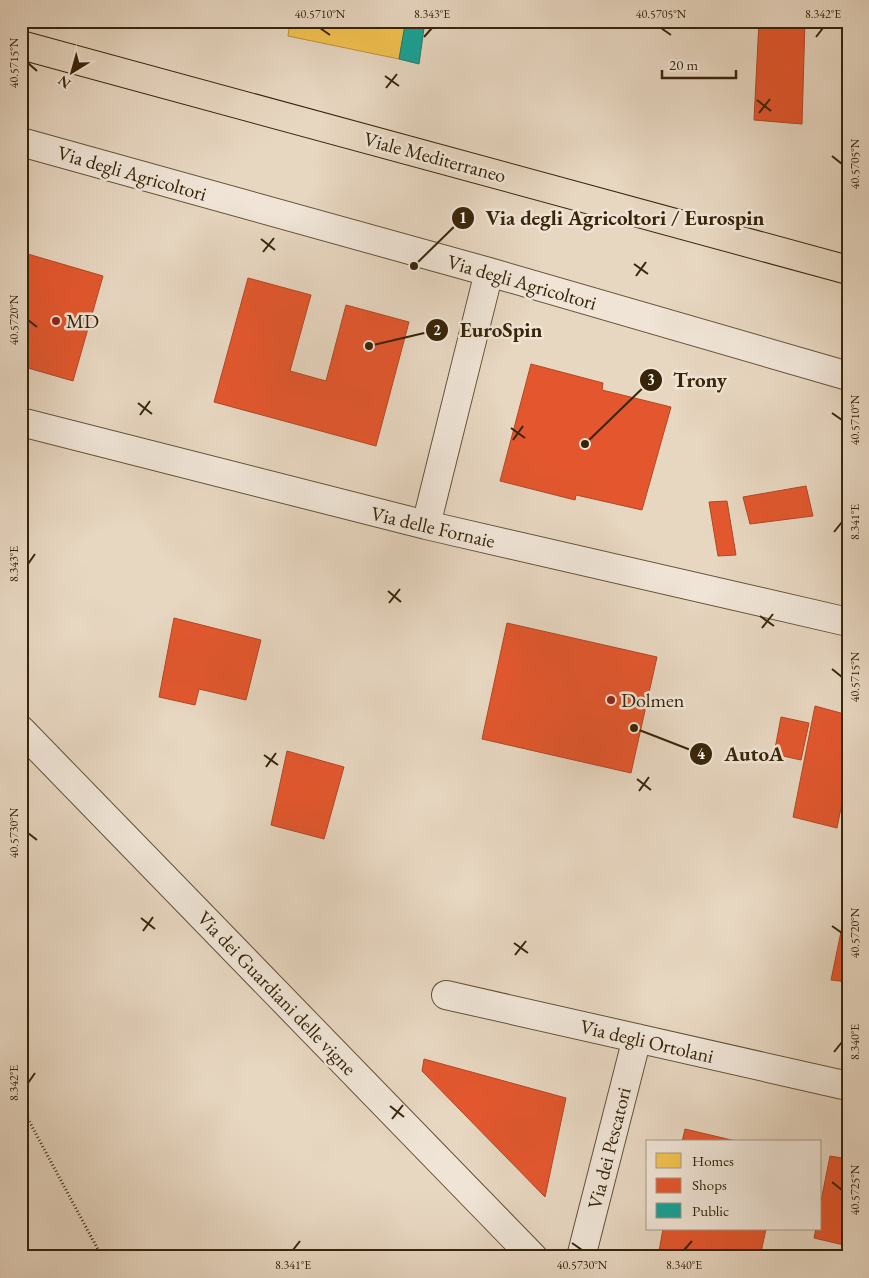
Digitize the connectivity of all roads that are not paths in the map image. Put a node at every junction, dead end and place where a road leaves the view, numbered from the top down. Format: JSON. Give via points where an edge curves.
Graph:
{"nodes":[{"id":1,"x":21,"y":44,"type":"edge"},
{"id":2,"x":21,"y":142,"type":"edge"},
{"id":3,"x":848,"y":270,"type":"edge"},
{"id":4,"x":488,"y":272,"type":"junction"},
{"id":5,"x":848,"y":376,"type":"edge"},
{"id":6,"x":21,"y":422,"type":"edge"},
{"id":7,"x":426,"y":526,"type":"junction"},
{"id":8,"x":848,"y":622,"type":"edge"},
{"id":9,"x":21,"y":730,"type":"edge"},
{"id":10,"x":446,"y":995,"type":"dead end"},
{"id":11,"x":636,"y":1038,"type":"junction"},
{"id":12,"x":848,"y":1086,"type":"edge"},
{"id":13,"x":533,"y":1257,"type":"edge"},
{"id":14,"x":581,"y":1257,"type":"edge"}],
"edges":[{"from":1,"to":3,"type":"main road","name":"Viale Mediterraneo"},
{"from":2,"to":4,"type":"street","name":"Via degli Agricoltori"},
{"from":4,"to":5,"type":"street","name":"Via degli Agricoltori"},
{"from":4,"to":7,"type":"street"},
{"from":6,"to":7,"type":"street","name":"Via delle Fornaie"},
{"from":7,"to":8,"type":"street","name":"Via delle Fornaie"},
{"from":9,"to":13,"type":"street","name":"Via dei Guardiani delle vigne"},
{"from":10,"to":11,"type":"street","name":"Via degli Ortolani"},
{"from":11,"to":12,"type":"street","name":"Via degli Ortolani"},
{"from":11,"to":14,"type":"street","name":"Via dei Pescatori"}]}
